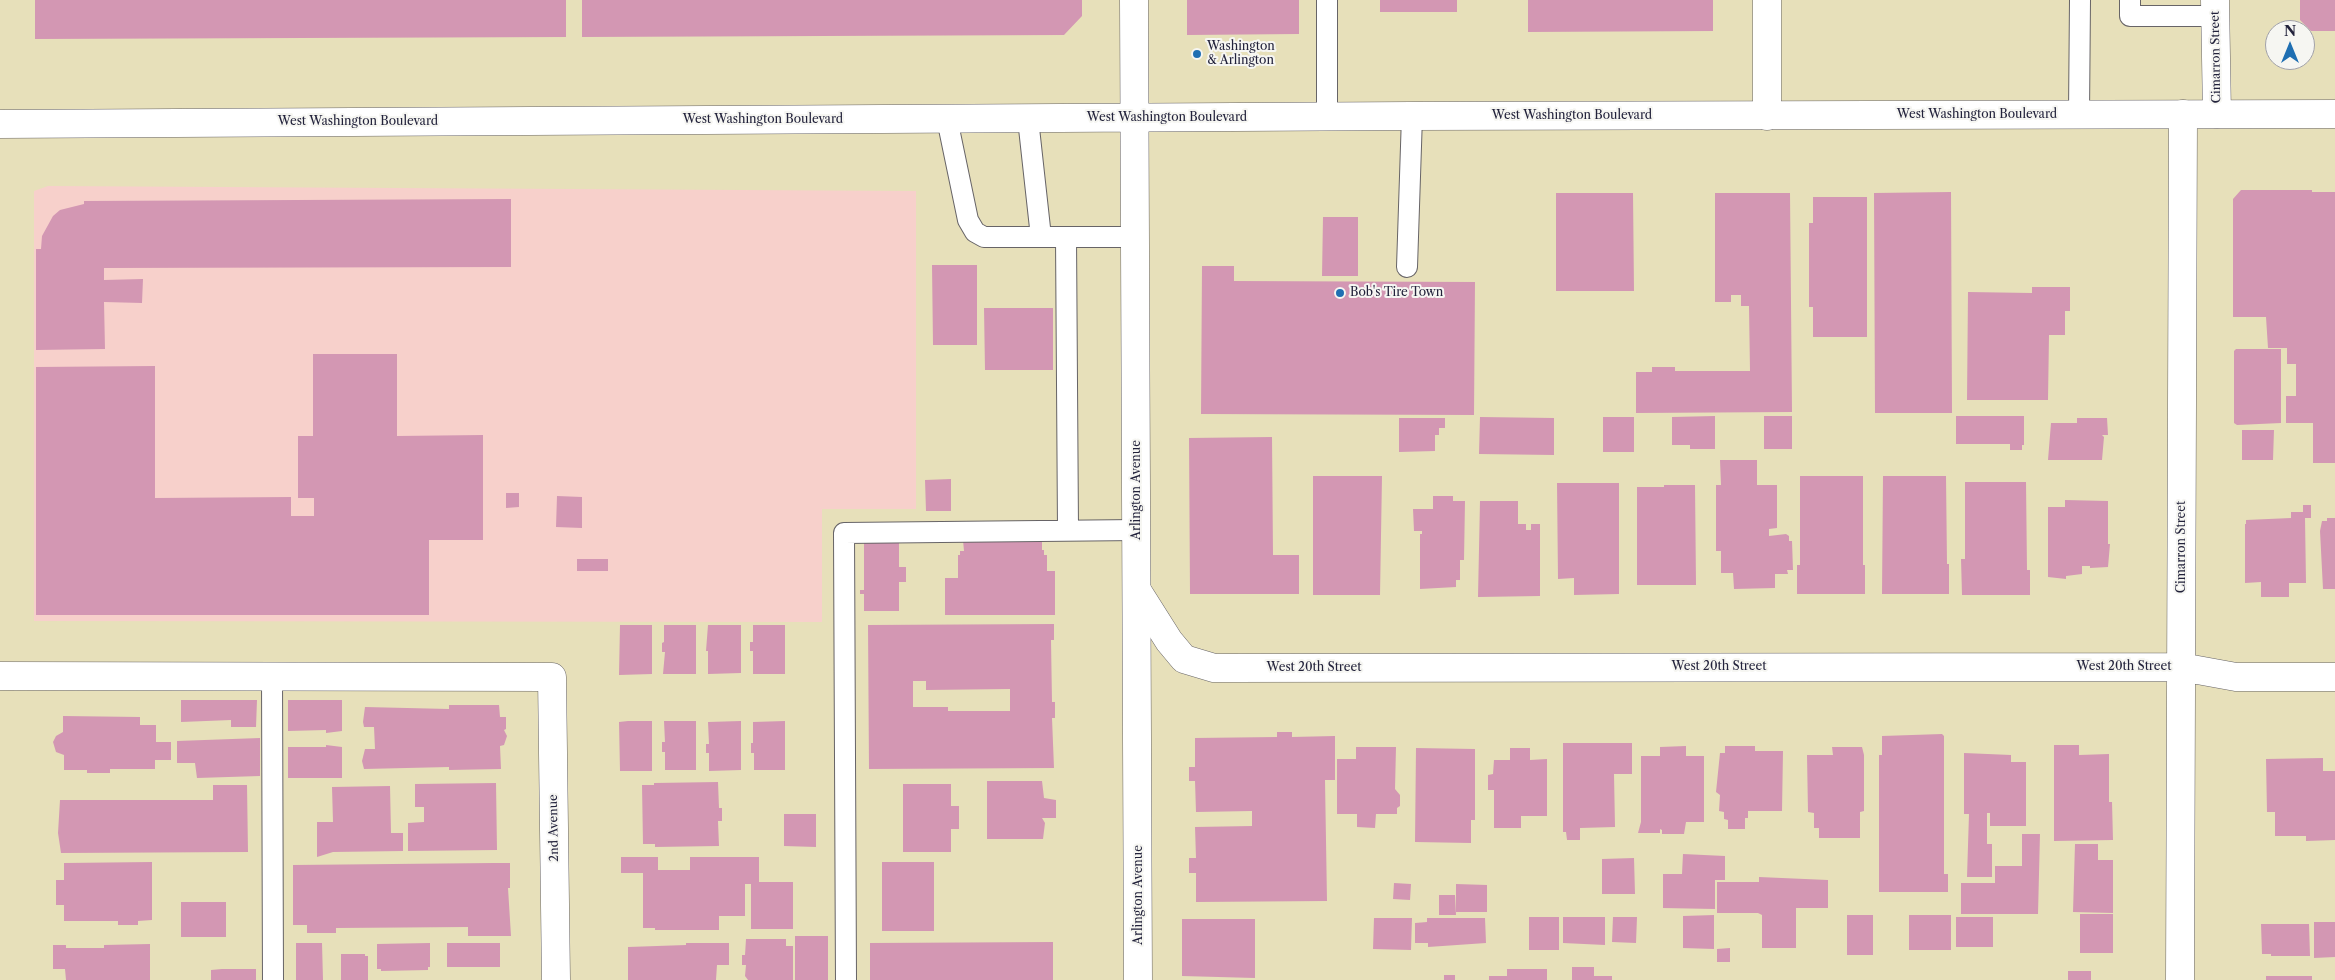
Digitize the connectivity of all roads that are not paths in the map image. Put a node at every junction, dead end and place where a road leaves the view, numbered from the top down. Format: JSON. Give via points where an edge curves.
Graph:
{"nodes":[{"id":1,"x":1134,"y":0,"type":"edge"},
{"id":2,"x":1327,"y":0,"type":"edge"},
{"id":3,"x":1768,"y":0,"type":"edge"},
{"id":4,"x":2080,"y":0,"type":"edge"},
{"id":5,"x":2130,"y":0,"type":"edge"},
{"id":6,"x":2215,"y":8,"type":"edge"},
{"id":7,"x":2079,"y":114,"type":"junction"},
{"id":8,"x":2183,"y":114,"type":"junction"},
{"id":9,"x":2217,"y":114,"type":"junction"},
{"id":10,"x":2335,"y":114,"type":"edge"},
{"id":11,"x":1412,"y":116,"type":"junction"},
{"id":12,"x":1768,"y":116,"type":"junction"},
{"id":13,"x":1328,"y":117,"type":"junction"},
{"id":14,"x":1134,"y":118,"type":"junction"},
{"id":15,"x":947,"y":119,"type":"junction"},
{"id":16,"x":1028,"y":119,"type":"junction"},
{"id":17,"x":0,"y":124,"type":"edge"},
{"id":18,"x":1040,"y":236,"type":"junction"},
{"id":19,"x":1066,"y":236,"type":"junction"},
{"id":20,"x":1135,"y":236,"type":"junction"},
{"id":21,"x":1407,"y":267,"type":"dead end"},
{"id":22,"x":1068,"y":530,"type":"junction"},
{"id":23,"x":1138,"y":530,"type":"junction"},
{"id":24,"x":1138,"y":592,"type":"junction"},
{"id":25,"x":2181,"y":667,"type":"junction"},
{"id":26,"x":0,"y":676,"type":"edge"},
{"id":27,"x":272,"y":676,"type":"junction"},
{"id":28,"x":2335,"y":677,"type":"edge"},
{"id":29,"x":273,"y":980,"type":"edge"},
{"id":30,"x":556,"y":980,"type":"edge"},
{"id":31,"x":846,"y":980,"type":"edge"},
{"id":32,"x":1138,"y":980,"type":"edge"},
{"id":33,"x":2180,"y":980,"type":"edge"}],
"edges":[{"from":1,"to":14,"type":"main road","name":"Arlington Avenue"},
{"from":2,"to":13,"type":"lane"},
{"from":3,"to":12,"type":"main road"},
{"from":4,"to":7,"type":"lane"},
{"from":5,"to":6,"type":"lane","via":[[2130,16]]},
{"from":6,"to":9,"type":"main road","name":"Cimarron Street"},
{"from":7,"to":8,"type":"main road","name":"West Washington Boulevard"},
{"from":7,"to":12,"type":"main road","name":"West Washington Boulevard"},
{"from":8,"to":9,"type":"main road","name":"West Washington Boulevard"},
{"from":8,"to":25,"type":"main road","name":"Cimarron Street"},
{"from":9,"to":10,"type":"main road","name":"West Washington Boulevard"},
{"from":11,"to":12,"type":"main road","name":"West Washington Boulevard"},
{"from":11,"to":13,"type":"main road","name":"West Washington Boulevard"},
{"from":11,"to":21,"type":"lane"},
{"from":13,"to":14,"type":"main road","name":"West Washington Boulevard"},
{"from":14,"to":16,"type":"main road","name":"West Washington Boulevard"},
{"from":14,"to":20,"type":"main road","name":"Arlington Avenue"},
{"from":15,"to":16,"type":"main road","name":"West Washington Boulevard"},
{"from":15,"to":17,"type":"main road","name":"West Washington Boulevard"},
{"from":15,"to":18,"type":"lane","via":[[968,220],[975,232],[984,236]]},
{"from":16,"to":18,"type":"lane"},
{"from":18,"to":19,"type":"lane"},
{"from":19,"to":20,"type":"lane"},
{"from":19,"to":22,"type":"lane"},
{"from":20,"to":23,"type":"main road","name":"Arlington Avenue"},
{"from":22,"to":23,"type":"lane"},
{"from":22,"to":31,"type":"lane","via":[[844,533]]},
{"from":23,"to":24,"type":"main road","name":"Arlington Avenue"},
{"from":24,"to":25,"type":"main road","name":"West 20th Street","via":[[1184,659],[1214,668]]},
{"from":24,"to":32,"type":"main road","name":"Arlington Avenue"},
{"from":25,"to":28,"type":"main road","name":"West 20th Street","via":[[2236,677]]},
{"from":25,"to":33,"type":"main road","name":"Cimarron Street"},
{"from":26,"to":27,"type":"main road"},
{"from":27,"to":29,"type":"lane"},
{"from":27,"to":30,"type":"main road","name":"2nd Avenue","via":[[552,677]]}]}
